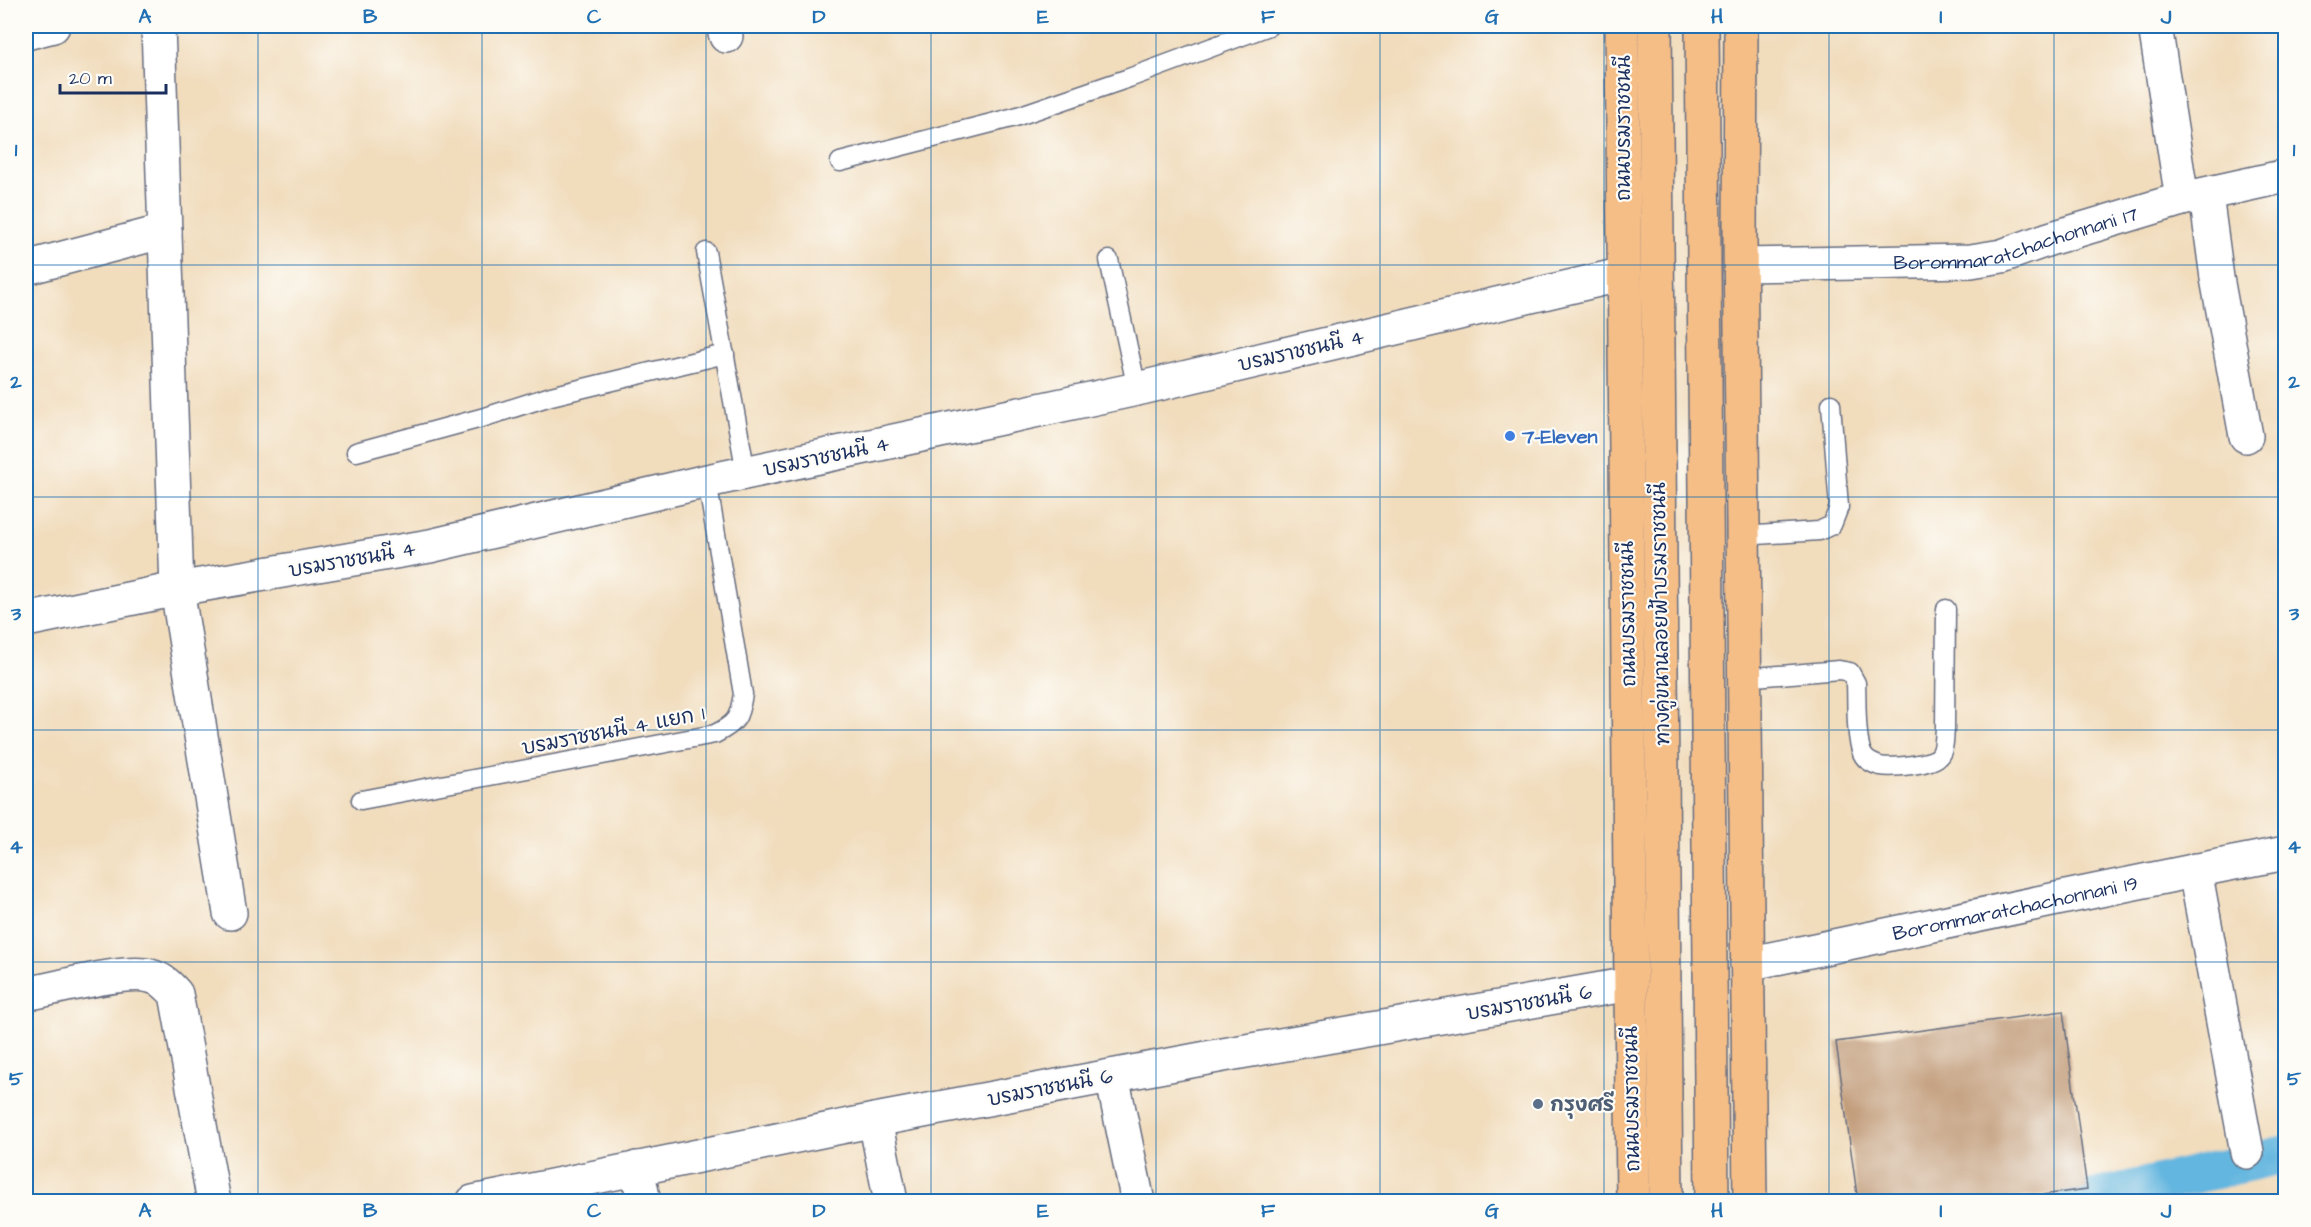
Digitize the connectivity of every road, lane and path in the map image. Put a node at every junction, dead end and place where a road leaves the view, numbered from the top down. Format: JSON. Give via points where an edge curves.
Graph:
{"nodes":[{"id":1,"x":53,"y":26,"type":"edge"},
{"id":2,"x":158,"y":26,"type":"edge"},
{"id":3,"x":1269,"y":26,"type":"edge"},
{"id":4,"x":1622,"y":26,"type":"edge"},
{"id":5,"x":1655,"y":26,"type":"edge"},
{"id":6,"x":1702,"y":26,"type":"edge"},
{"id":7,"x":1741,"y":26,"type":"edge"},
{"id":8,"x":2155,"y":26,"type":"edge"},
{"id":9,"x":26,"y":33,"type":"edge"},
{"id":10,"x":840,"y":162,"type":"dead end"},
{"id":11,"x":2286,"y":176,"type":"edge"},
{"id":12,"x":2194,"y":197,"type":"junction"},
{"id":13,"x":165,"y":231,"type":"junction"},
{"id":14,"x":706,"y":252,"type":"dead end"},
{"id":15,"x":1108,"y":260,"type":"dead end"},
{"id":16,"x":1741,"y":265,"type":"junction"},
{"id":17,"x":26,"y":268,"type":"edge"},
{"id":18,"x":1624,"y":274,"type":"junction"},
{"id":19,"x":725,"y":354,"type":"junction"},
{"id":20,"x":1137,"y":389,"type":"junction"},
{"id":21,"x":1831,"y":404,"type":"dead end"},
{"id":22,"x":2246,"y":436,"type":"dead end"},
{"id":23,"x":356,"y":452,"type":"dead end"},
{"id":24,"x":746,"y":473,"type":"junction"},
{"id":25,"x":707,"y":481,"type":"junction"},
{"id":26,"x":1742,"y":536,"type":"junction"},
{"id":27,"x":177,"y":589,"type":"junction"},
{"id":28,"x":1946,"y":609,"type":"dead end"},
{"id":29,"x":26,"y":620,"type":"edge"},
{"id":30,"x":1743,"y":678,"type":"junction"},
{"id":31,"x":361,"y":800,"type":"dead end"},
{"id":32,"x":2286,"y":853,"type":"edge"},
{"id":33,"x":2195,"y":870,"type":"junction"},
{"id":34,"x":230,"y":913,"type":"dead end"},
{"id":35,"x":1747,"y":964,"type":"junction"},
{"id":36,"x":1630,"y":984,"type":"junction"},
{"id":37,"x":26,"y":994,"type":"edge"},
{"id":38,"x":1112,"y":1076,"type":"junction"},
{"id":39,"x":875,"y":1120,"type":"junction"},
{"id":40,"x":2247,"y":1152,"type":"dead end"},
{"id":41,"x":637,"y":1168,"type":"junction"},
{"id":42,"x":214,"y":1202,"type":"edge"},
{"id":43,"x":472,"y":1202,"type":"edge"},
{"id":44,"x":644,"y":1202,"type":"edge"},
{"id":45,"x":891,"y":1202,"type":"edge"},
{"id":46,"x":1138,"y":1202,"type":"edge"},
{"id":47,"x":1633,"y":1202,"type":"edge"},
{"id":48,"x":1665,"y":1202,"type":"edge"},
{"id":49,"x":1712,"y":1202,"type":"edge"},
{"id":50,"x":1750,"y":1202,"type":"edge"}],
"edges":[{"from":1,"to":9,"type":"street"},
{"from":2,"to":13,"type":"street"},
{"from":3,"to":10,"type":"lane","via":[[1015,117]]},
{"from":4,"to":18,"type":"main road","name":"ถนนบรมราชชนนี"},
{"from":5,"to":48,"type":"main road","name":"ทางคู่ขนานลอยฟ้าบรมราชชนนี"},
{"from":6,"to":49,"type":"main road"},
{"from":7,"to":16,"type":"main road"},
{"from":8,"to":12,"type":"street"},
{"from":11,"to":12,"type":"street","name":"Borommaratchachonnani 17"},
{"from":12,"to":16,"type":"street","name":"Borommaratchachonnani 17","via":[[2002,256],[1971,261]]},
{"from":12,"to":22,"type":"street","via":[[2217,278]]},
{"from":13,"to":17,"type":"street"},
{"from":13,"to":27,"type":"street"},
{"from":14,"to":19,"type":"lane"},
{"from":15,"to":20,"type":"lane"},
{"from":16,"to":26,"type":"main road"},
{"from":18,"to":20,"type":"street","name":"บรมราชชนนี 4"},
{"from":18,"to":36,"type":"main road","name":"ถนนบรมราชชนนี"},
{"from":19,"to":23,"type":"lane","via":[[551,396]]},
{"from":19,"to":24,"type":"lane"},
{"from":20,"to":24,"type":"street","name":"บรมราชชนนี 4"},
{"from":21,"to":26,"type":"lane","via":[[1839,507],[1832,525],[1819,531]]},
{"from":24,"to":25,"type":"street","name":"บรมราชชนนี 4"},
{"from":25,"to":27,"type":"street","name":"บรมราชชนนี 4","via":[[430,546]]},
{"from":25,"to":31,"type":"lane","name":"บรมราชชนนี 4 แยก 1","via":[[743,694],[739,715],[731,726],[715,734]]},
{"from":26,"to":30,"type":"main road"},
{"from":27,"to":29,"type":"street","name":"บรมราชชนนี 4"},
{"from":27,"to":34,"type":"street"},
{"from":28,"to":30,"type":"lane","via":[[1945,729],[1943,748],[1934,760],[1882,766],[1870,763],[1862,754],[1856,682],[1850,672],[1839,669]]},
{"from":30,"to":35,"type":"main road"},
{"from":32,"to":33,"type":"street","name":"Borommaratchachonnani 19"},
{"from":33,"to":35,"type":"street","name":"Borommaratchachonnani 19"},
{"from":33,"to":40,"type":"street"},
{"from":35,"to":50,"type":"main road"},
{"from":36,"to":38,"type":"street","name":"บรมราชชนนี 6"},
{"from":36,"to":47,"type":"main road","name":"ถนนบรมราชชนนี"},
{"from":37,"to":42,"type":"street","via":[[126,975],[149,975],[166,983],[176,994]]},
{"from":38,"to":39,"type":"street","name":"บรมราชชนนี 6"},
{"from":38,"to":46,"type":"street"},
{"from":39,"to":41,"type":"street","name":"บรมราชชนนี 6"},
{"from":39,"to":45,"type":"street"},
{"from":41,"to":43,"type":"street","name":"บรมราชชนนี 6"},
{"from":41,"to":44,"type":"street"}]}
